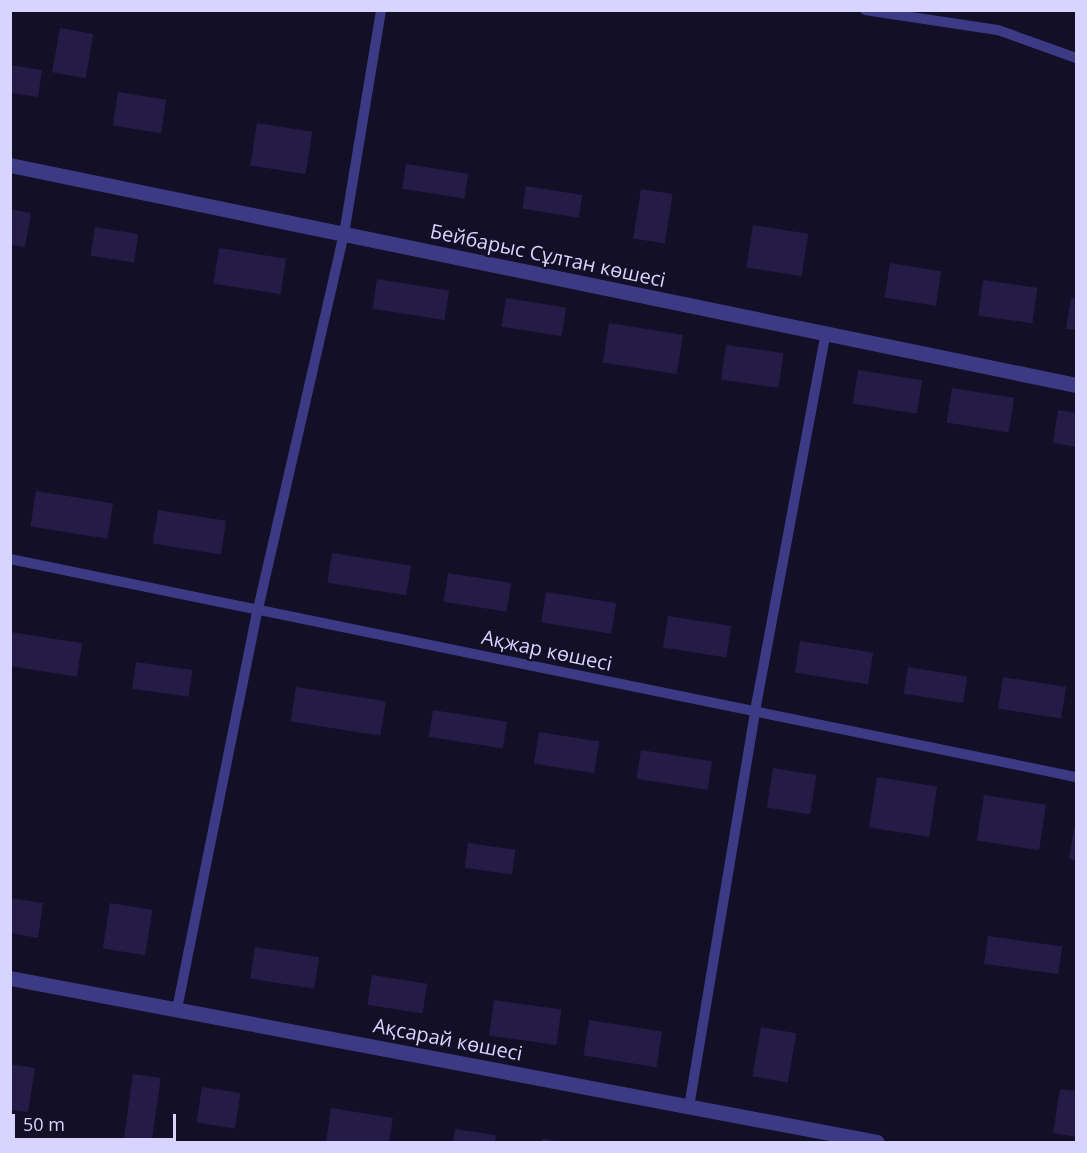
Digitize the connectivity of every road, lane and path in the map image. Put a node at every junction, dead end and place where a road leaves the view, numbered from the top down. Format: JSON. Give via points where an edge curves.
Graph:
{"nodes":[{"id":1,"x":381,"y":10,"type":"edge"},
{"id":2,"x":865,"y":10,"type":"edge"},
{"id":3,"x":1077,"y":58,"type":"edge"},
{"id":4,"x":10,"y":165,"type":"edge"},
{"id":5,"x":344,"y":234,"type":"junction"},
{"id":6,"x":826,"y":333,"type":"junction"},
{"id":7,"x":1077,"y":385,"type":"edge"},
{"id":8,"x":10,"y":558,"type":"edge"},
{"id":9,"x":258,"y":609,"type":"junction"},
{"id":10,"x":755,"y":711,"type":"junction"},
{"id":11,"x":1077,"y":777,"type":"edge"},
{"id":12,"x":10,"y":978,"type":"edge"},
{"id":13,"x":177,"y":1009,"type":"junction"},
{"id":14,"x":689,"y":1107,"type":"junction"},
{"id":15,"x":877,"y":1143,"type":"edge"}],
"edges":[{"from":1,"to":5,"type":"lane"},
{"from":2,"to":3,"type":"lane","via":[[998,30]]},
{"from":4,"to":5,"type":"street","name":"Бейбарыс Сұлтан көшесі"},
{"from":5,"to":6,"type":"street","name":"Бейбарыс Сұлтан көшесі"},
{"from":5,"to":9,"type":"lane"},
{"from":6,"to":7,"type":"street","name":"Бейбарыс Сұлтан көшесі"},
{"from":6,"to":10,"type":"lane"},
{"from":8,"to":9,"type":"lane","name":"Ақжар көшесі"},
{"from":9,"to":10,"type":"lane","name":"Ақжар көшесі"},
{"from":9,"to":13,"type":"lane"},
{"from":10,"to":11,"type":"lane","name":"Ақжар көшесі"},
{"from":10,"to":14,"type":"lane"},
{"from":12,"to":13,"type":"street","name":"Ақсарай көшесі"},
{"from":13,"to":14,"type":"street","name":"Ақсарай көшесі"},
{"from":14,"to":15,"type":"street","name":"Ақсарай көшесі"}]}
